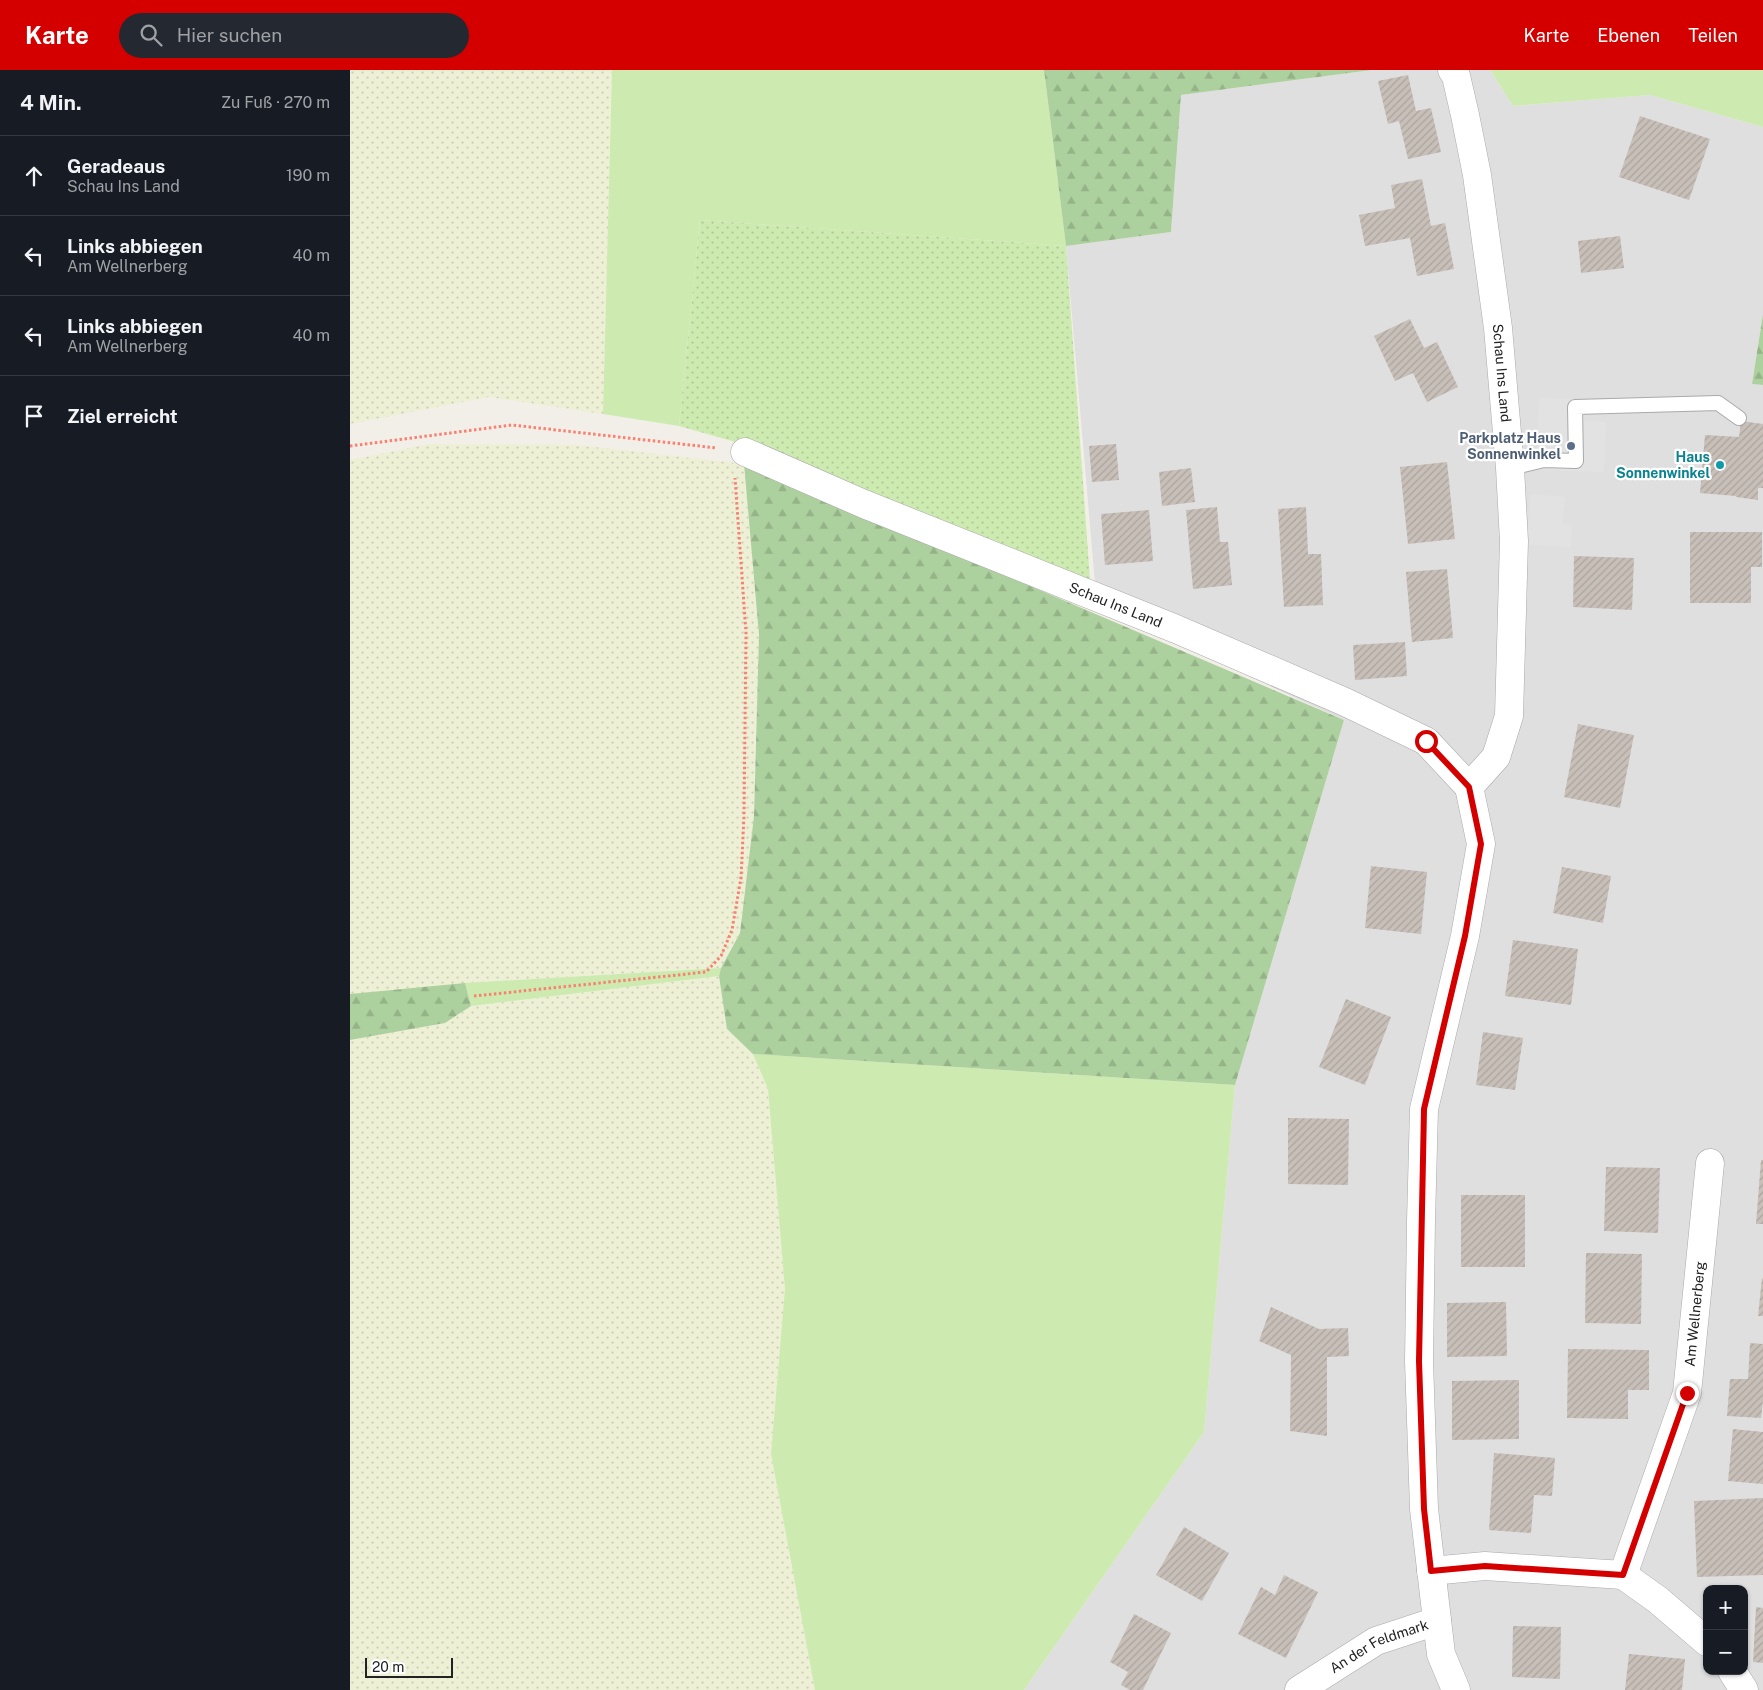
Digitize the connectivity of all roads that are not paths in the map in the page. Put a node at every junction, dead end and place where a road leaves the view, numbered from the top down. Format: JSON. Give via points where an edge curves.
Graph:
{"nodes":[{"id":1,"x":1452,"y":70,"type":"edge"},
{"id":2,"x":1739,"y":418,"type":"dead end"},
{"id":3,"x":739,"y":451,"type":"road end"},
{"id":4,"x":1510,"y":468,"type":"junction"},
{"id":5,"x":1469,"y":787,"type":"junction"},
{"id":6,"x":1710,"y":1163,"type":"dead end"},
{"id":7,"x":1431,"y":1571,"type":"junction"},
{"id":8,"x":1623,"y":1575,"type":"junction"},
{"id":9,"x":1437,"y":1621,"type":"junction"},
{"id":10,"x":1703,"y":1639,"type":"edge"},
{"id":11,"x":1735,"y":1675,"type":"edge"},
{"id":12,"x":1299,"y":1690,"type":"edge"},
{"id":13,"x":1456,"y":1690,"type":"edge"},
{"id":14,"x":1744,"y":1690,"type":"edge"}],
"edges":[{"from":1,"to":4,"type":"street","name":"Schau Ins Land","via":[[1456,76],[1477,176],[1498,328]]},
{"from":2,"to":4,"type":"lane","via":[[1718,403],[1575,407],[1576,460],[1544,460]]},
{"from":3,"to":5,"type":"street","name":"Schau Ins Land","via":[[1345,702],[1426,741]]},
{"from":4,"to":5,"type":"street","name":"Schau Ins Land","via":[[1514,541],[1509,716],[1496,757]]},
{"from":5,"to":7,"type":"street","via":[[1481,844],[1465,936],[1424,1109],[1419,1361],[1424,1509]]},
{"from":6,"to":8,"type":"street","name":"Am Wellnerberg","via":[[1687,1393]]},
{"from":7,"to":8,"type":"street","via":[[1485,1566]]},
{"from":7,"to":9,"type":"street"},
{"from":8,"to":10,"type":"street"},
{"from":9,"to":12,"type":"street","name":"An der Feldmark","via":[[1376,1642]]},
{"from":9,"to":13,"type":"street","via":[[1441,1654]]},
{"from":11,"to":14,"type":"street"}]}
